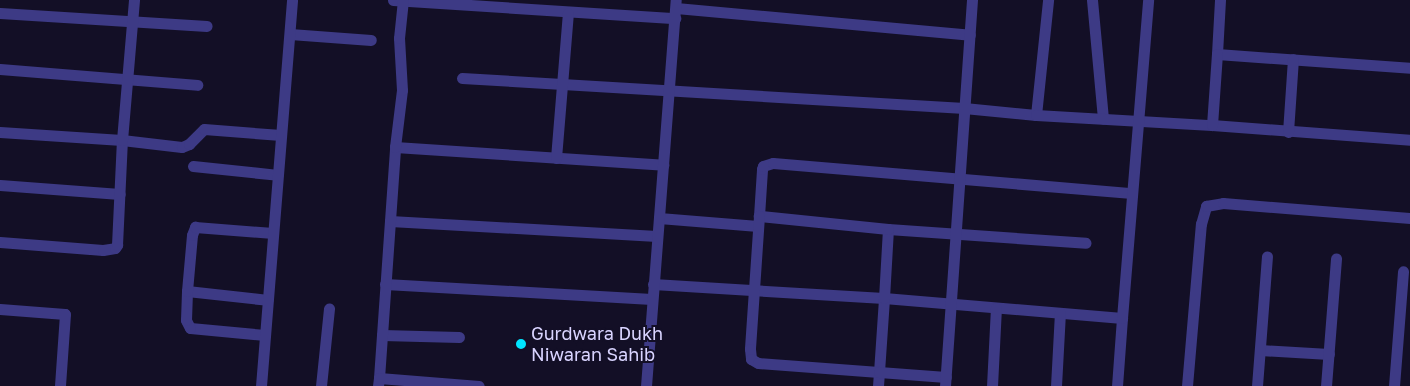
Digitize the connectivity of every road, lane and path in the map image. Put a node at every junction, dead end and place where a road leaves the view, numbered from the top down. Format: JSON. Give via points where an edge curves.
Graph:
{"nodes":[{"id":1,"x":134,"y":0,"type":"edge"},
{"id":2,"x":292,"y":0,"type":"edge"},
{"id":3,"x":972,"y":0,"type":"edge"},
{"id":4,"x":1048,"y":0,"type":"edge"},
{"id":5,"x":1092,"y":0,"type":"edge"},
{"id":6,"x":1148,"y":0,"type":"edge"},
{"id":7,"x":1220,"y":0,"type":"edge"},
{"id":8,"x":398,"y":1,"type":"edge"},
{"id":9,"x":676,"y":9,"type":"edge"},
{"id":10,"x":0,"y":13,"type":"edge"},
{"id":11,"x":568,"y":13,"type":"junction"},
{"id":12,"x":132,"y":20,"type":"junction"},
{"id":13,"x":207,"y":26,"type":"dead end"},
{"id":14,"x":290,"y":34,"type":"junction"},
{"id":15,"x":970,"y":35,"type":"junction"},
{"id":16,"x":371,"y":40,"type":"dead end"},
{"id":17,"x":1217,"y":54,"type":"junction"},
{"id":18,"x":1293,"y":59,"type":"junction"},
{"id":19,"x":1410,"y":68,"type":"edge"},
{"id":20,"x":0,"y":69,"type":"edge"},
{"id":21,"x":127,"y":78,"type":"junction"},
{"id":22,"x":462,"y":78,"type":"dead end"},
{"id":23,"x":562,"y":84,"type":"junction"},
{"id":24,"x":196,"y":85,"type":"dead end"},
{"id":25,"x":669,"y":90,"type":"junction"},
{"id":26,"x":964,"y":108,"type":"junction"},
{"id":27,"x":1036,"y":115,"type":"junction"},
{"id":28,"x":1103,"y":118,"type":"junction"},
{"id":29,"x":1138,"y":121,"type":"junction"},
{"id":30,"x":1212,"y":125,"type":"junction"},
{"id":31,"x":0,"y":132,"type":"edge"},
{"id":32,"x":1288,"y":132,"type":"junction"},
{"id":33,"x":281,"y":135,"type":"junction"},
{"id":34,"x":122,"y":140,"type":"junction"},
{"id":35,"x":1410,"y":140,"type":"edge"},
{"id":36,"x":395,"y":147,"type":"junction"},
{"id":37,"x":556,"y":158,"type":"junction"},
{"id":38,"x":663,"y":165,"type":"junction"},
{"id":39,"x":193,"y":166,"type":"dead end"},
{"id":40,"x":278,"y":175,"type":"junction"},
{"id":41,"x":960,"y":180,"type":"junction"},
{"id":42,"x":0,"y":185,"type":"edge"},
{"id":43,"x":1132,"y":193,"type":"junction"},
{"id":44,"x":120,"y":194,"type":"junction"},
{"id":45,"x":659,"y":218,"type":"junction"},
{"id":46,"x":1410,"y":218,"type":"edge"},
{"id":47,"x":390,"y":221,"type":"junction"},
{"id":48,"x":759,"y":221,"type":"junction"},
{"id":49,"x":888,"y":229,"type":"junction"},
{"id":50,"x":274,"y":233,"type":"junction"},
{"id":51,"x":956,"y":234,"type":"junction"},
{"id":52,"x":657,"y":236,"type":"junction"},
{"id":53,"x":0,"y":242,"type":"edge"},
{"id":54,"x":1086,"y":243,"type":"dead end"},
{"id":55,"x":1267,"y":256,"type":"dead end"},
{"id":56,"x":1336,"y":258,"type":"dead end"},
{"id":57,"x":1403,"y":271,"type":"dead end"},
{"id":58,"x":385,"y":284,"type":"junction"},
{"id":59,"x":654,"y":284,"type":"junction"},
{"id":60,"x":754,"y":289,"type":"junction"},
{"id":61,"x":187,"y":291,"type":"junction"},
{"id":62,"x":1405,"y":296,"type":"edge"},
{"id":63,"x":884,"y":298,"type":"junction"},
{"id":64,"x":652,"y":299,"type":"junction"},
{"id":65,"x":268,"y":300,"type":"junction"},
{"id":66,"x":951,"y":305,"type":"junction"},
{"id":67,"x":329,"y":308,"type":"dead end"},
{"id":68,"x":996,"y":308,"type":"junction"},
{"id":69,"x":0,"y":309,"type":"edge"},
{"id":70,"x":1060,"y":313,"type":"junction"},
{"id":71,"x":1122,"y":318,"type":"junction"},
{"id":72,"x":265,"y":335,"type":"junction"},
{"id":73,"x":382,"y":335,"type":"junction"},
{"id":74,"x":459,"y":337,"type":"dead end"},
{"id":75,"x":1260,"y":350,"type":"junction"},
{"id":76,"x":1329,"y":354,"type":"junction"},
{"id":77,"x":879,"y":372,"type":"junction"},
{"id":78,"x":946,"y":381,"type":"edge"},
{"id":79,"x":378,"y":382,"type":"edge"},
{"id":80,"x":60,"y":386,"type":"edge"},
{"id":81,"x":261,"y":386,"type":"edge"},
{"id":82,"x":321,"y":386,"type":"edge"},
{"id":83,"x":479,"y":386,"type":"edge"},
{"id":84,"x":646,"y":386,"type":"edge"},
{"id":85,"x":878,"y":386,"type":"edge"},
{"id":86,"x":992,"y":386,"type":"edge"},
{"id":87,"x":1056,"y":386,"type":"edge"},
{"id":88,"x":1117,"y":386,"type":"edge"},
{"id":89,"x":1187,"y":386,"type":"edge"},
{"id":90,"x":1257,"y":386,"type":"edge"},
{"id":91,"x":1326,"y":386,"type":"edge"},
{"id":92,"x":1394,"y":386,"type":"edge"}],
"edges":[{"from":1,"to":12,"type":"street"},
{"from":2,"to":14,"type":"street"},
{"from":3,"to":15,"type":"street"},
{"from":4,"to":27,"type":"street"},
{"from":5,"to":28,"type":"street"},
{"from":6,"to":29,"type":"street"},
{"from":7,"to":17,"type":"street"},
{"from":8,"to":11,"type":"street"},
{"from":8,"to":36,"type":"street","via":[[402,90]]},
{"from":9,"to":11,"type":"street"},
{"from":9,"to":15,"type":"street"},
{"from":9,"to":25,"type":"street"},
{"from":10,"to":12,"type":"street"},
{"from":11,"to":23,"type":"street"},
{"from":12,"to":13,"type":"street"},
{"from":12,"to":21,"type":"street"},
{"from":14,"to":16,"type":"street"},
{"from":14,"to":33,"type":"street"},
{"from":15,"to":26,"type":"street"},
{"from":17,"to":18,"type":"street"},
{"from":17,"to":30,"type":"street"},
{"from":18,"to":19,"type":"street"},
{"from":18,"to":32,"type":"street"},
{"from":20,"to":21,"type":"street"},
{"from":21,"to":24,"type":"street"},
{"from":21,"to":34,"type":"street"},
{"from":22,"to":23,"type":"street"},
{"from":23,"to":25,"type":"street"},
{"from":23,"to":37,"type":"street"},
{"from":25,"to":26,"type":"street"},
{"from":25,"to":38,"type":"street"},
{"from":26,"to":27,"type":"street"},
{"from":26,"to":41,"type":"street"},
{"from":27,"to":28,"type":"street"},
{"from":28,"to":29,"type":"street"},
{"from":29,"to":30,"type":"street"},
{"from":29,"to":43,"type":"street"},
{"from":30,"to":32,"type":"street"},
{"from":31,"to":34,"type":"street"},
{"from":32,"to":35,"type":"street"},
{"from":33,"to":34,"type":"street","via":[[211,128],[204,129],[182,147]]},
{"from":33,"to":40,"type":"street"},
{"from":34,"to":44,"type":"street"},
{"from":36,"to":37,"type":"street"},
{"from":36,"to":47,"type":"street"},
{"from":37,"to":38,"type":"street"},
{"from":38,"to":45,"type":"street"},
{"from":39,"to":40,"type":"street"},
{"from":40,"to":50,"type":"street"},
{"from":41,"to":43,"type":"street"},
{"from":41,"to":48,"type":"street","via":[[767,164],[762,169]]},
{"from":41,"to":51,"type":"street"},
{"from":42,"to":44,"type":"street"},
{"from":43,"to":71,"type":"street"},
{"from":44,"to":53,"type":"street","via":[[115,248],[103,250]]},
{"from":45,"to":48,"type":"street"},
{"from":45,"to":52,"type":"street"},
{"from":46,"to":89,"type":"street","via":[[1223,203],[1206,206],[1201,224]]},
{"from":47,"to":52,"type":"street"},
{"from":47,"to":58,"type":"street"},
{"from":48,"to":49,"type":"street"},
{"from":48,"to":60,"type":"street"},
{"from":49,"to":51,"type":"street"},
{"from":49,"to":63,"type":"street"},
{"from":50,"to":61,"type":"street","via":[[195,227]]},
{"from":50,"to":65,"type":"street"},
{"from":51,"to":54,"type":"street"},
{"from":51,"to":66,"type":"street"},
{"from":52,"to":59,"type":"street"},
{"from":55,"to":75,"type":"street"},
{"from":56,"to":76,"type":"street"},
{"from":57,"to":62,"type":"street"},
{"from":58,"to":64,"type":"street"},
{"from":58,"to":73,"type":"street"},
{"from":59,"to":60,"type":"street"},
{"from":59,"to":64,"type":"street"},
{"from":60,"to":63,"type":"street"},
{"from":60,"to":77,"type":"street","via":[[750,350],[754,362]]},
{"from":61,"to":65,"type":"street"},
{"from":61,"to":72,"type":"street","via":[[186,320],[190,328]]},
{"from":62,"to":92,"type":"street"},
{"from":63,"to":66,"type":"street"},
{"from":63,"to":77,"type":"street"},
{"from":64,"to":84,"type":"street"},
{"from":65,"to":72,"type":"street"},
{"from":66,"to":68,"type":"street"},
{"from":66,"to":78,"type":"street"},
{"from":67,"to":82,"type":"street"},
{"from":68,"to":70,"type":"street"},
{"from":68,"to":86,"type":"street"},
{"from":69,"to":80,"type":"street","via":[[65,314]]},
{"from":70,"to":71,"type":"street"},
{"from":70,"to":87,"type":"street"},
{"from":71,"to":88,"type":"street"},
{"from":72,"to":81,"type":"street"},
{"from":73,"to":74,"type":"street"},
{"from":73,"to":79,"type":"street"},
{"from":75,"to":76,"type":"street"},
{"from":75,"to":90,"type":"street"},
{"from":76,"to":91,"type":"street"},
{"from":77,"to":78,"type":"street"},
{"from":77,"to":85,"type":"street"},
{"from":79,"to":83,"type":"street"}]}
